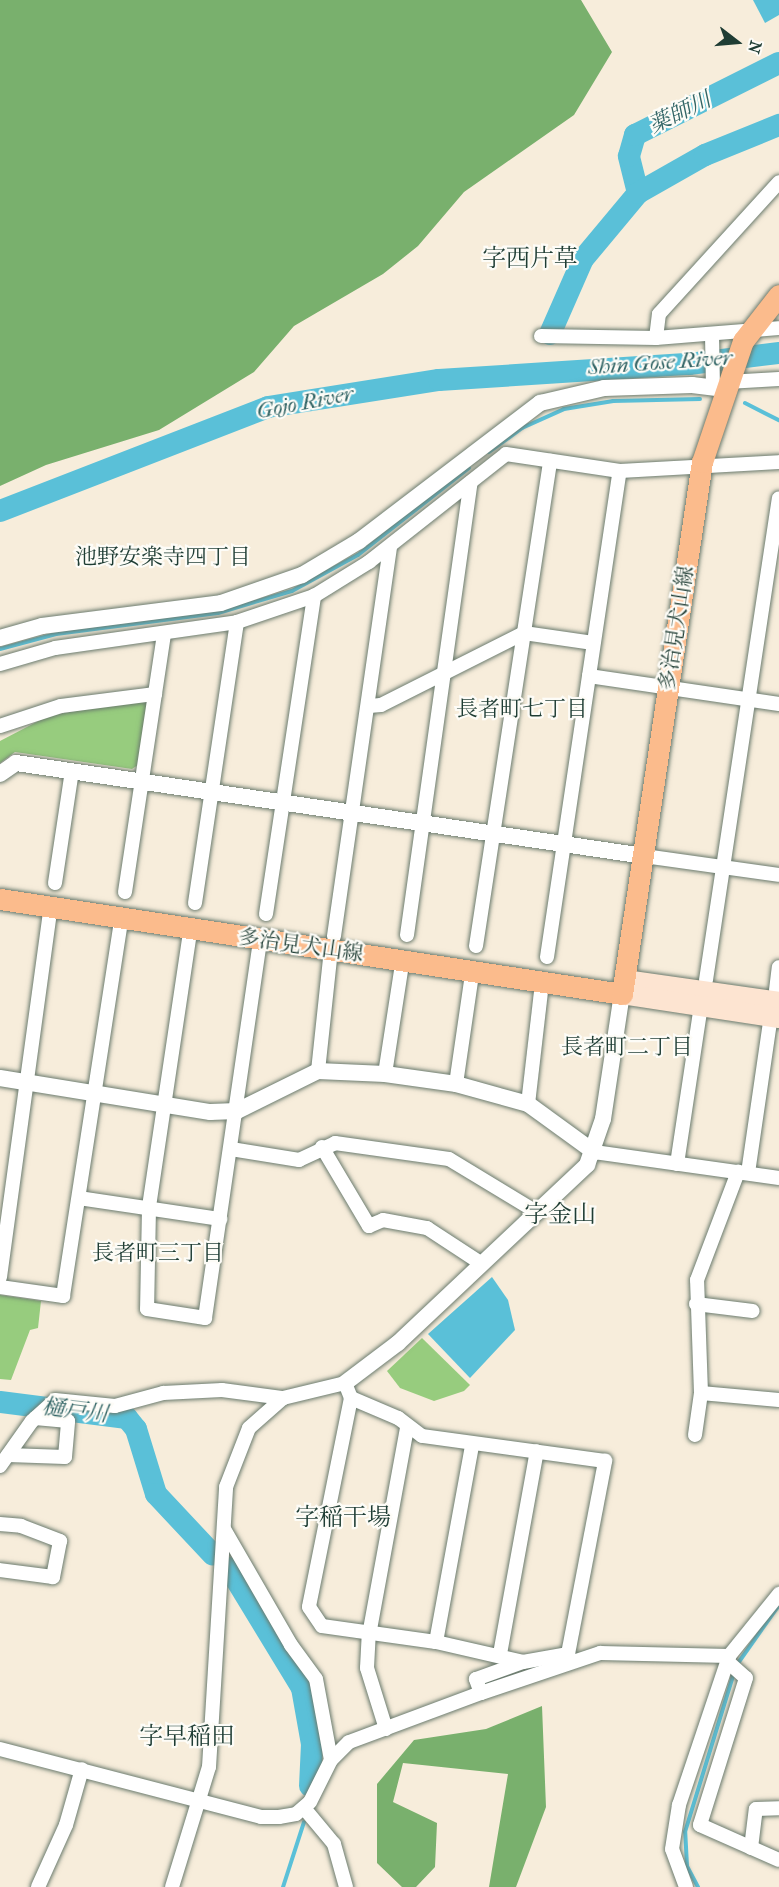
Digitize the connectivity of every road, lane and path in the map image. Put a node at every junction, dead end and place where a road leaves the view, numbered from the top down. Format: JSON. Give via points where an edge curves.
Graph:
{"nodes":[{"id":1,"x":779,"y":182,"type":"edge"},
{"id":2,"x":779,"y":295,"type":"edge"},
{"id":3,"x":779,"y":328,"type":"edge"},
{"id":4,"x":541,"y":336,"type":"dead end"},
{"id":5,"x":746,"y":337,"type":"junction"},
{"id":6,"x":656,"y":338,"type":"junction"},
{"id":7,"x":712,"y":341,"type":"junction"},
{"id":8,"x":779,"y":379,"type":"edge"},
{"id":9,"x":719,"y":383,"type":"junction"},
{"id":10,"x":550,"y":461,"type":"junction"},
{"id":11,"x":702,"y":462,"type":"junction"},
{"id":12,"x":779,"y":462,"type":"edge"},
{"id":13,"x":620,"y":471,"type":"junction"},
{"id":14,"x":471,"y":482,"type":"junction"},
{"id":15,"x":779,"y":499,"type":"edge"},
{"id":16,"x":777,"y":533,"type":"edge"},
{"id":17,"x":390,"y":546,"type":"junction"},
{"id":18,"x":314,"y":596,"type":"junction"},
{"id":19,"x":237,"y":622,"type":"junction"},
{"id":20,"x":524,"y":633,"type":"junction"},
{"id":21,"x":164,"y":634,"type":"junction"},
{"id":22,"x":0,"y":638,"type":"edge"},
{"id":23,"x":593,"y":644,"type":"junction"},
{"id":24,"x":0,"y":664,"type":"edge"},
{"id":25,"x":446,"y":673,"type":"junction"},
{"id":26,"x":589,"y":676,"type":"junction"},
{"id":27,"x":667,"y":687,"type":"junction"},
{"id":28,"x":155,"y":694,"type":"junction"},
{"id":29,"x":749,"y":699,"type":"junction"},
{"id":30,"x":779,"y":704,"type":"edge"},
{"id":31,"x":369,"y":706,"type":"junction"},
{"id":32,"x":0,"y":726,"type":"edge"},
{"id":33,"x":72,"y":771,"type":"junction"},
{"id":34,"x":0,"y":774,"type":"edge"},
{"id":35,"x":142,"y":781,"type":"junction"},
{"id":36,"x":213,"y":790,"type":"junction"},
{"id":37,"x":282,"y":801,"type":"junction"},
{"id":38,"x":353,"y":813,"type":"junction"},
{"id":39,"x":423,"y":822,"type":"junction"},
{"id":40,"x":494,"y":833,"type":"junction"},
{"id":41,"x":565,"y":844,"type":"junction"},
{"id":42,"x":644,"y":856,"type":"junction"},
{"id":43,"x":723,"y":867,"type":"junction"},
{"id":44,"x":779,"y":875,"type":"edge"},
{"id":45,"x":56,"y":883,"type":"dead end"},
{"id":46,"x":0,"y":886,"type":"edge"},
{"id":47,"x":125,"y":892,"type":"dead end"},
{"id":48,"x":0,"y":899,"type":"edge"},
{"id":49,"x":195,"y":903,"type":"dead end"},
{"id":50,"x":266,"y":914,"type":"dead end"},
{"id":51,"x":49,"y":918,"type":"dead end"},
{"id":52,"x":120,"y":928,"type":"dead end"},
{"id":53,"x":406,"y":935,"type":"dead end"},
{"id":54,"x":189,"y":939,"type":"dead end"},
{"id":55,"x":333,"y":943,"type":"junction"},
{"id":56,"x":476,"y":945,"type":"dead end"},
{"id":57,"x":260,"y":950,"type":"dead end"},
{"id":58,"x":547,"y":957,"type":"dead end"},
{"id":59,"x":779,"y":967,"type":"edge"},
{"id":60,"x":401,"y":971,"type":"dead end"},
{"id":61,"x":706,"y":980,"type":"dead end"},
{"id":62,"x":471,"y":981,"type":"dead end"},
{"id":63,"x":624,"y":987,"type":"junction"},
{"id":64,"x":541,"y":992,"type":"dead end"},
{"id":65,"x":777,"y":996,"type":"edge"},
{"id":66,"x":701,"y":1006,"type":"junction"},
{"id":67,"x":774,"y":1020,"type":"edge"},
{"id":68,"x":318,"y":1071,"type":"junction"},
{"id":69,"x":385,"y":1074,"type":"junction"},
{"id":70,"x":0,"y":1078,"type":"edge"},
{"id":71,"x":26,"y":1082,"type":"junction"},
{"id":72,"x":456,"y":1084,"type":"junction"},
{"id":73,"x":95,"y":1095,"type":"junction"},
{"id":74,"x":528,"y":1104,"type":"junction"},
{"id":75,"x":165,"y":1106,"type":"junction"},
{"id":76,"x":237,"y":1111,"type":"junction"},
{"id":77,"x":322,"y":1148,"type":"junction"},
{"id":78,"x":231,"y":1149,"type":"junction"},
{"id":79,"x":594,"y":1152,"type":"junction"},
{"id":80,"x":677,"y":1164,"type":"junction"},
{"id":81,"x":743,"y":1173,"type":"junction"},
{"id":82,"x":779,"y":1178,"type":"edge"},
{"id":83,"x":79,"y":1198,"type":"junction"},
{"id":84,"x":149,"y":1208,"type":"junction"},
{"id":85,"x":538,"y":1213,"type":"junction"},
{"id":86,"x":220,"y":1219,"type":"junction"},
{"id":87,"x":482,"y":1264,"type":"junction"},
{"id":88,"x":0,"y":1277,"type":"edge"},
{"id":89,"x":0,"y":1287,"type":"edge"},
{"id":90,"x":696,"y":1304,"type":"junction"},
{"id":91,"x":753,"y":1311,"type":"dead end"},
{"id":92,"x":348,"y":1391,"type":"junction"},
{"id":93,"x":701,"y":1394,"type":"junction"},
{"id":94,"x":283,"y":1398,"type":"junction"},
{"id":95,"x":779,"y":1400,"type":"edge"},
{"id":96,"x":37,"y":1416,"type":"junction"},
{"id":97,"x":407,"y":1428,"type":"junction"},
{"id":98,"x":695,"y":1435,"type":"dead end"},
{"id":99,"x":472,"y":1445,"type":"junction"},
{"id":100,"x":537,"y":1451,"type":"junction"},
{"id":101,"x":4,"y":1460,"type":"edge"},
{"id":102,"x":0,"y":1524,"type":"edge"},
{"id":103,"x":224,"y":1529,"type":"junction"},
{"id":104,"x":0,"y":1570,"type":"edge"},
{"id":105,"x":779,"y":1594,"type":"edge"},
{"id":106,"x":369,"y":1635,"type":"junction"},
{"id":107,"x":436,"y":1642,"type":"junction"},
{"id":108,"x":500,"y":1654,"type":"junction"},
{"id":109,"x":728,"y":1659,"type":"junction"},
{"id":110,"x":523,"y":1662,"type":"junction"},
{"id":111,"x":482,"y":1693,"type":"junction"},
{"id":112,"x":386,"y":1729,"type":"junction"},
{"id":113,"x":0,"y":1749,"type":"edge"},
{"id":114,"x":331,"y":1760,"type":"junction"},
{"id":115,"x":82,"y":1769,"type":"junction"},
{"id":116,"x":202,"y":1800,"type":"junction"},
{"id":117,"x":304,"y":1808,"type":"junction"},
{"id":118,"x":779,"y":1808,"type":"edge"},
{"id":119,"x":751,"y":1848,"type":"junction"},
{"id":120,"x":779,"y":1860,"type":"edge"},
{"id":121,"x":38,"y":1887,"type":"edge"},
{"id":122,"x":172,"y":1887,"type":"edge"},
{"id":123,"x":346,"y":1887,"type":"edge"},
{"id":124,"x":686,"y":1887,"type":"edge"}],
"edges":[{"from":1,"to":6,"type":"street","via":[[659,314]]},
{"from":2,"to":5,"type":"main road","name":"多治見犬山線"},
{"from":3,"to":5,"type":"street"},
{"from":4,"to":6,"type":"street"},
{"from":5,"to":7,"type":"street"},
{"from":5,"to":9,"type":"main road","name":"多治見犬山線"},
{"from":6,"to":7,"type":"street"},
{"from":7,"to":9,"type":"street"},
{"from":8,"to":9,"type":"street"},
{"from":9,"to":11,"type":"main road","name":"多治見犬山線"},
{"from":9,"to":22,"type":"street","via":[[604,388],[540,403],[337,557],[270,588],[221,603],[42,626]]},
{"from":10,"to":13,"type":"street"},
{"from":10,"to":14,"type":"street","via":[[506,454]]},
{"from":10,"to":20,"type":"street"},
{"from":11,"to":12,"type":"street"},
{"from":11,"to":13,"type":"street"},
{"from":11,"to":27,"type":"main road","name":"多治見犬山線"},
{"from":13,"to":23,"type":"street"},
{"from":14,"to":17,"type":"street"},
{"from":14,"to":25,"type":"street"},
{"from":15,"to":16,"type":"street"},
{"from":16,"to":29,"type":"street"},
{"from":17,"to":18,"type":"street"},
{"from":17,"to":31,"type":"street"},
{"from":18,"to":19,"type":"street"},
{"from":18,"to":37,"type":"street"},
{"from":19,"to":21,"type":"street"},
{"from":19,"to":36,"type":"street"},
{"from":20,"to":23,"type":"street"},
{"from":20,"to":25,"type":"street"},
{"from":20,"to":40,"type":"street"},
{"from":21,"to":24,"type":"street","via":[[55,648]]},
{"from":21,"to":28,"type":"street"},
{"from":23,"to":26,"type":"street"},
{"from":25,"to":31,"type":"street"},
{"from":25,"to":39,"type":"street"},
{"from":26,"to":27,"type":"street"},
{"from":26,"to":41,"type":"street"},
{"from":27,"to":29,"type":"street"},
{"from":27,"to":42,"type":"main road","name":"多治見犬山線"},
{"from":28,"to":32,"type":"street","via":[[61,706]]},
{"from":28,"to":35,"type":"street"},
{"from":29,"to":30,"type":"street"},
{"from":29,"to":43,"type":"street"},
{"from":31,"to":38,"type":"street"},
{"from":33,"to":34,"type":"street","via":[[16,763]]},
{"from":33,"to":35,"type":"street"},
{"from":33,"to":45,"type":"street"},
{"from":35,"to":36,"type":"street"},
{"from":35,"to":47,"type":"street"},
{"from":36,"to":37,"type":"street"},
{"from":36,"to":49,"type":"street"},
{"from":37,"to":38,"type":"street"},
{"from":37,"to":50,"type":"street"},
{"from":38,"to":39,"type":"street"},
{"from":38,"to":55,"type":"street"},
{"from":39,"to":40,"type":"street"},
{"from":39,"to":53,"type":"street"},
{"from":40,"to":41,"type":"street"},
{"from":40,"to":56,"type":"street"},
{"from":41,"to":42,"type":"street"},
{"from":41,"to":58,"type":"street"},
{"from":42,"to":43,"type":"street"},
{"from":42,"to":63,"type":"main road","name":"多治見犬山線"},
{"from":43,"to":44,"type":"street"},
{"from":43,"to":61,"type":"street"},
{"from":46,"to":55,"type":"main road","name":"多治見犬山線"},
{"from":48,"to":55,"type":"main road","name":"多治見犬山線"},
{"from":51,"to":71,"type":"street"},
{"from":52,"to":73,"type":"street"},
{"from":54,"to":75,"type":"street"},
{"from":55,"to":63,"type":"main road","name":"多治見犬山線"},
{"from":55,"to":68,"type":"street"},
{"from":57,"to":76,"type":"street"},
{"from":59,"to":65,"type":"street"},
{"from":60,"to":69,"type":"street"},
{"from":62,"to":72,"type":"street"},
{"from":63,"to":65,"type":"main road"},
{"from":63,"to":66,"type":"main road"},
{"from":63,"to":79,"type":"street"},
{"from":64,"to":74,"type":"street"},
{"from":66,"to":67,"type":"main road"},
{"from":66,"to":80,"type":"street"},
{"from":67,"to":81,"type":"street"},
{"from":68,"to":69,"type":"street"},
{"from":68,"to":76,"type":"street"},
{"from":69,"to":72,"type":"street"},
{"from":70,"to":71,"type":"street"},
{"from":71,"to":73,"type":"street"},
{"from":71,"to":88,"type":"street"},
{"from":72,"to":74,"type":"street"},
{"from":73,"to":75,"type":"street"},
{"from":73,"to":83,"type":"street"},
{"from":74,"to":79,"type":"street"},
{"from":75,"to":76,"type":"street"},
{"from":75,"to":84,"type":"street"},
{"from":76,"to":78,"type":"street"},
{"from":77,"to":78,"type":"street","via":[[299,1160]]},
{"from":77,"to":85,"type":"street","via":[[335,1143],[449,1159]]},
{"from":77,"to":87,"type":"street","via":[[369,1226],[383,1220],[427,1228]]},
{"from":78,"to":86,"type":"street"},
{"from":79,"to":80,"type":"street"},
{"from":79,"to":85,"type":"street"},
{"from":80,"to":81,"type":"street"},
{"from":81,"to":82,"type":"street"},
{"from":81,"to":90,"type":"street","via":[[703,1257]]},
{"from":83,"to":84,"type":"street"},
{"from":83,"to":89,"type":"street","via":[[63,1296]]},
{"from":84,"to":86,"type":"street"},
{"from":84,"to":86,"type":"street","via":[[147,1309],[205,1318]]},
{"from":85,"to":87,"type":"street"},
{"from":87,"to":92,"type":"street"},
{"from":90,"to":91,"type":"street"},
{"from":90,"to":93,"type":"street"},
{"from":92,"to":94,"type":"street"},
{"from":92,"to":97,"type":"street"},
{"from":92,"to":106,"type":"street","via":[[309,1606],[322,1626]]},
{"from":93,"to":95,"type":"street"},
{"from":93,"to":98,"type":"street"},
{"from":94,"to":96,"type":"street","via":[[222,1390],[163,1393],[116,1406],[55,1400]]},
{"from":94,"to":103,"type":"street","via":[[258,1416],[240,1442],[226,1487]]},
{"from":96,"to":101,"type":"street"},
{"from":96,"to":101,"type":"street","via":[[68,1421],[65,1457]]},
{"from":97,"to":99,"type":"street","via":[[422,1436]]},
{"from":97,"to":106,"type":"street"},
{"from":99,"to":100,"type":"street"},
{"from":99,"to":107,"type":"street"},
{"from":100,"to":108,"type":"street"},
{"from":100,"to":110,"type":"street","via":[[605,1461],[568,1654]]},
{"from":102,"to":104,"type":"street","via":[[21,1526],[60,1541],[53,1577]]},
{"from":103,"to":114,"type":"street","via":[[291,1645],[316,1679]]},
{"from":103,"to":116,"type":"street","via":[[213,1735]]},
{"from":105,"to":109,"type":"street"},
{"from":106,"to":107,"type":"street"},
{"from":106,"to":112,"type":"street","via":[[367,1668]]},
{"from":107,"to":108,"type":"street"},
{"from":108,"to":110,"type":"street"},
{"from":109,"to":111,"type":"street","via":[[600,1653]]},
{"from":109,"to":119,"type":"street","via":[[746,1678],[700,1825]]},
{"from":109,"to":124,"type":"street","via":[[673,1828],[672,1849]]},
{"from":110,"to":111,"type":"street","via":[[476,1679]]},
{"from":111,"to":112,"type":"street"},
{"from":112,"to":114,"type":"street","via":[[349,1742]]},
{"from":113,"to":115,"type":"street"},
{"from":114,"to":117,"type":"street"},
{"from":115,"to":116,"type":"street"},
{"from":115,"to":121,"type":"street","via":[[66,1825]]},
{"from":116,"to":117,"type":"street","via":[[261,1817]]},
{"from":116,"to":122,"type":"street"},
{"from":117,"to":123,"type":"street","via":[[334,1844]]},
{"from":118,"to":119,"type":"street","via":[[756,1809]]},
{"from":119,"to":120,"type":"street"}]}
